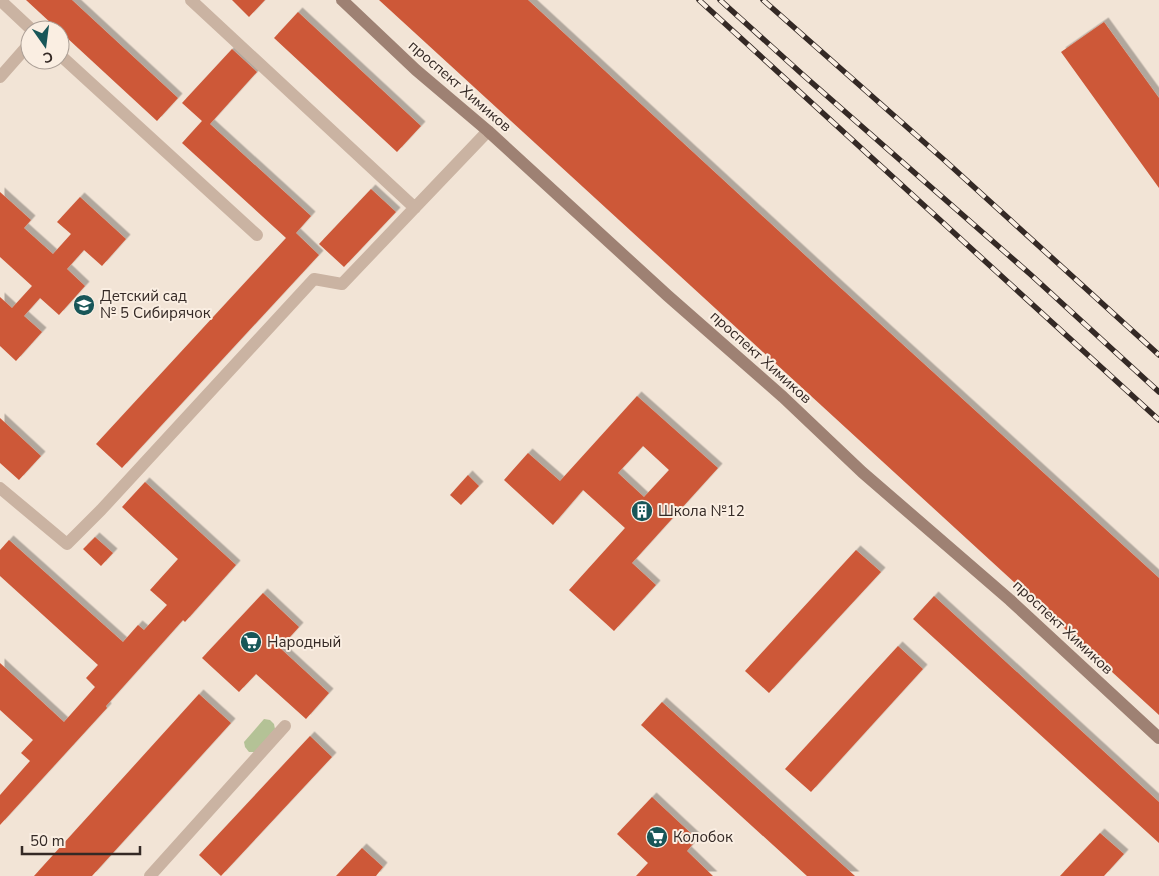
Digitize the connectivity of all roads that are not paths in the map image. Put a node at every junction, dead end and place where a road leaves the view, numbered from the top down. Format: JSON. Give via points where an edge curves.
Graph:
{"nodes":[{"id":1,"x":0,"y":0,"type":"edge"},
{"id":2,"x":192,"y":0,"type":"edge"},
{"id":3,"x":342,"y":0,"type":"edge"},
{"id":4,"x":21,"y":20,"type":"edge"},
{"id":5,"x":20,"y":54,"type":"edge"},
{"id":6,"x":70,"y":64,"type":"edge"},
{"id":7,"x":0,"y":77,"type":"edge"},
{"id":8,"x":488,"y":131,"type":"junction"},
{"id":9,"x":415,"y":208,"type":"junction"},
{"id":10,"x":257,"y":235,"type":"dead end"},
{"id":11,"x":0,"y":488,"type":"edge"},
{"id":12,"x":285,"y":726,"type":"dead end"},
{"id":13,"x":1159,"y":738,"type":"edge"},
{"id":14,"x":150,"y":876,"type":"edge"}],
"edges":[{"from":1,"to":4,"type":"street"},
{"from":2,"to":9,"type":"street"},
{"from":3,"to":8,"type":"street","name":"проспект Химиков","via":[[416,70]]},
{"from":5,"to":7,"type":"street"},
{"from":6,"to":10,"type":"street"},
{"from":8,"to":9,"type":"street"},
{"from":8,"to":13,"type":"street","name":"проспект Химиков"},
{"from":9,"to":11,"type":"street","via":[[342,284],[314,279],[67,544]]},
{"from":12,"to":14,"type":"street"}]}
